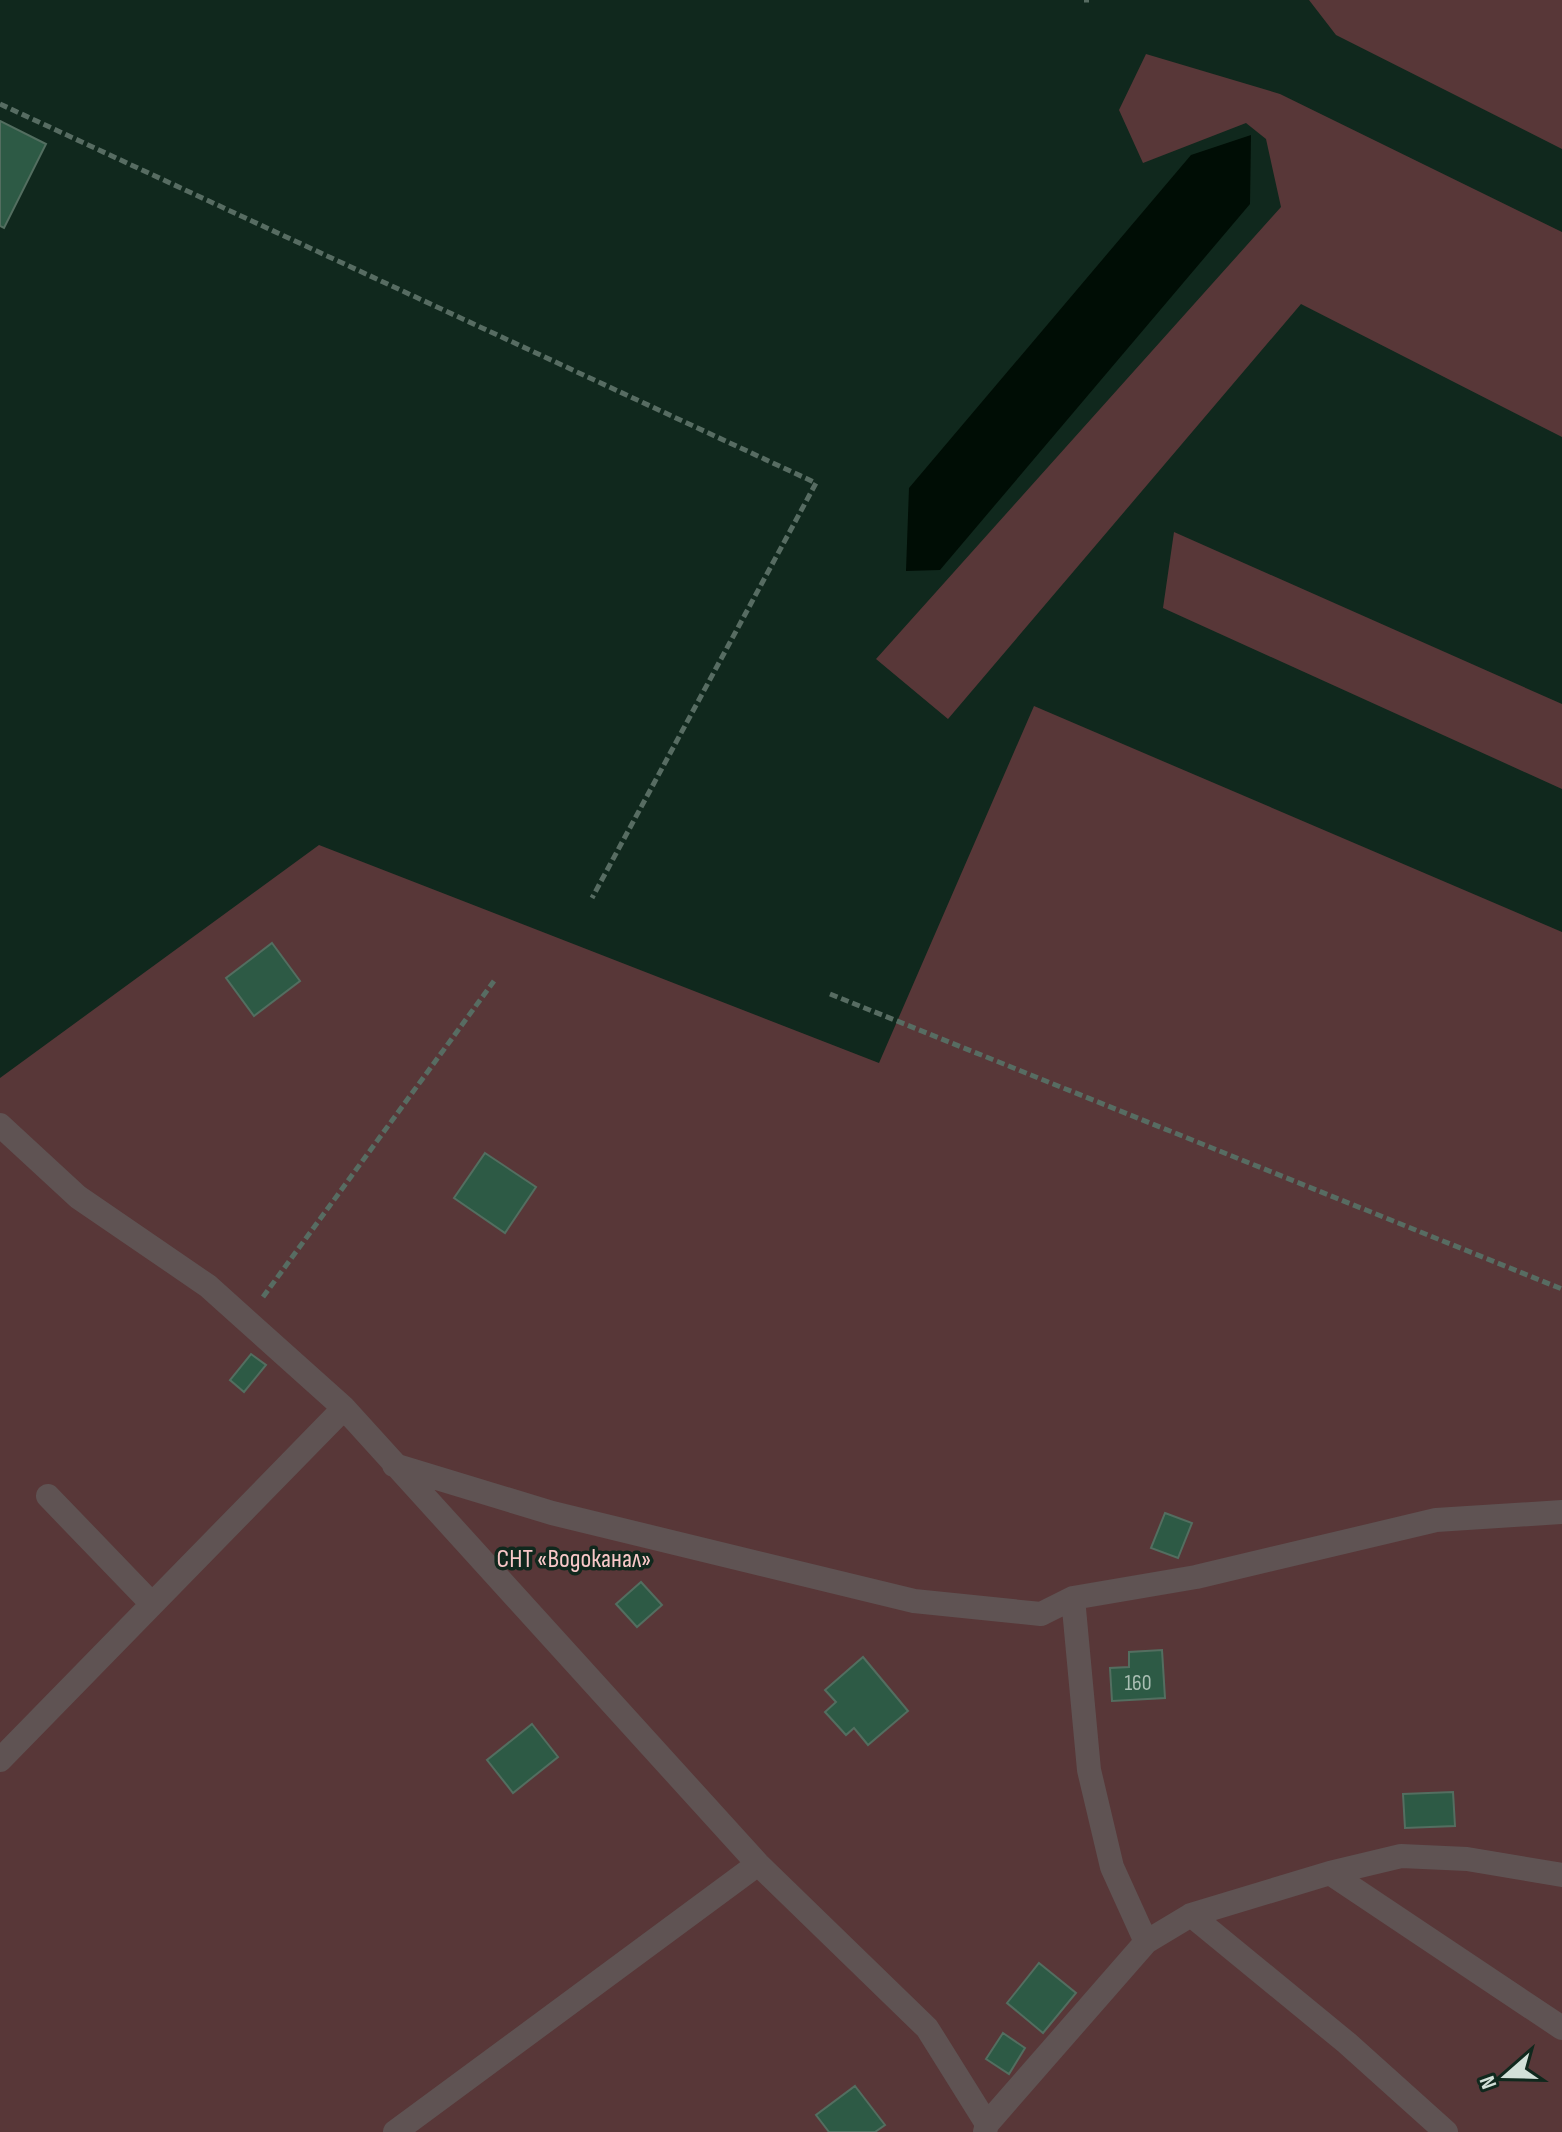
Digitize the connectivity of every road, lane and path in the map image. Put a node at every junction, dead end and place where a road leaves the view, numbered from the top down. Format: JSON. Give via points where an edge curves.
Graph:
{"nodes":[{"id":1,"x":0,"y":104,"type":"edge"},
{"id":2,"x":592,"y":898,"type":"dead end"},
{"id":3,"x":494,"y":981,"type":"dead end"},
{"id":4,"x":830,"y":994,"type":"dead end"},
{"id":5,"x":0,"y":1125,"type":"edge"},
{"id":6,"x":1562,"y":1289,"type":"edge"},
{"id":7,"x":246,"y":1320,"type":"junction"},
{"id":8,"x":344,"y":1408,"type":"junction"},
{"id":9,"x":392,"y":1464,"type":"junction"},
{"id":10,"x":48,"y":1496,"type":"dead end"},
{"id":11,"x":1562,"y":1512,"type":"edge"},
{"id":12,"x":1073,"y":1598,"type":"junction"},
{"id":13,"x":152,"y":1604,"type":"junction"},
{"id":14,"x":0,"y":1760,"type":"edge"},
{"id":15,"x":758,"y":1864,"type":"junction"},
{"id":16,"x":1330,"y":1873,"type":"junction"},
{"id":17,"x":1562,"y":1875,"type":"edge"},
{"id":18,"x":1191,"y":1915,"type":"junction"},
{"id":19,"x":1146,"y":1942,"type":"junction"},
{"id":20,"x":1562,"y":2028,"type":"edge"},
{"id":21,"x":986,"y":2128,"type":"edge"},
{"id":22,"x":395,"y":2132,"type":"edge"},
{"id":23,"x":1446,"y":2132,"type":"edge"}],
"edges":[{"from":1,"to":2,"type":"path","via":[[816,483]]},
{"from":3,"to":7,"type":"path"},
{"from":4,"to":6,"type":"path"},
{"from":5,"to":7,"type":"street","via":[[78,1197],[208,1286]]},
{"from":7,"to":8,"type":"street"},
{"from":8,"to":9,"type":"street"},
{"from":8,"to":13,"type":"street"},
{"from":9,"to":12,"type":"street","via":[[552,1513],[914,1601],[1041,1614]]},
{"from":9,"to":15,"type":"street"},
{"from":10,"to":13,"type":"street"},
{"from":11,"to":12,"type":"street","via":[[1436,1520],[1196,1577]]},
{"from":12,"to":19,"type":"street","via":[[1089,1770],[1112,1867]]},
{"from":13,"to":14,"type":"street"},
{"from":15,"to":21,"type":"street","via":[[927,2028]]},
{"from":15,"to":22,"type":"street"},
{"from":16,"to":17,"type":"street","via":[[1401,1856],[1467,1859]]},
{"from":16,"to":18,"type":"street"},
{"from":16,"to":20,"type":"street"},
{"from":18,"to":19,"type":"street"},
{"from":18,"to":23,"type":"street"},
{"from":19,"to":21,"type":"street"}]}
